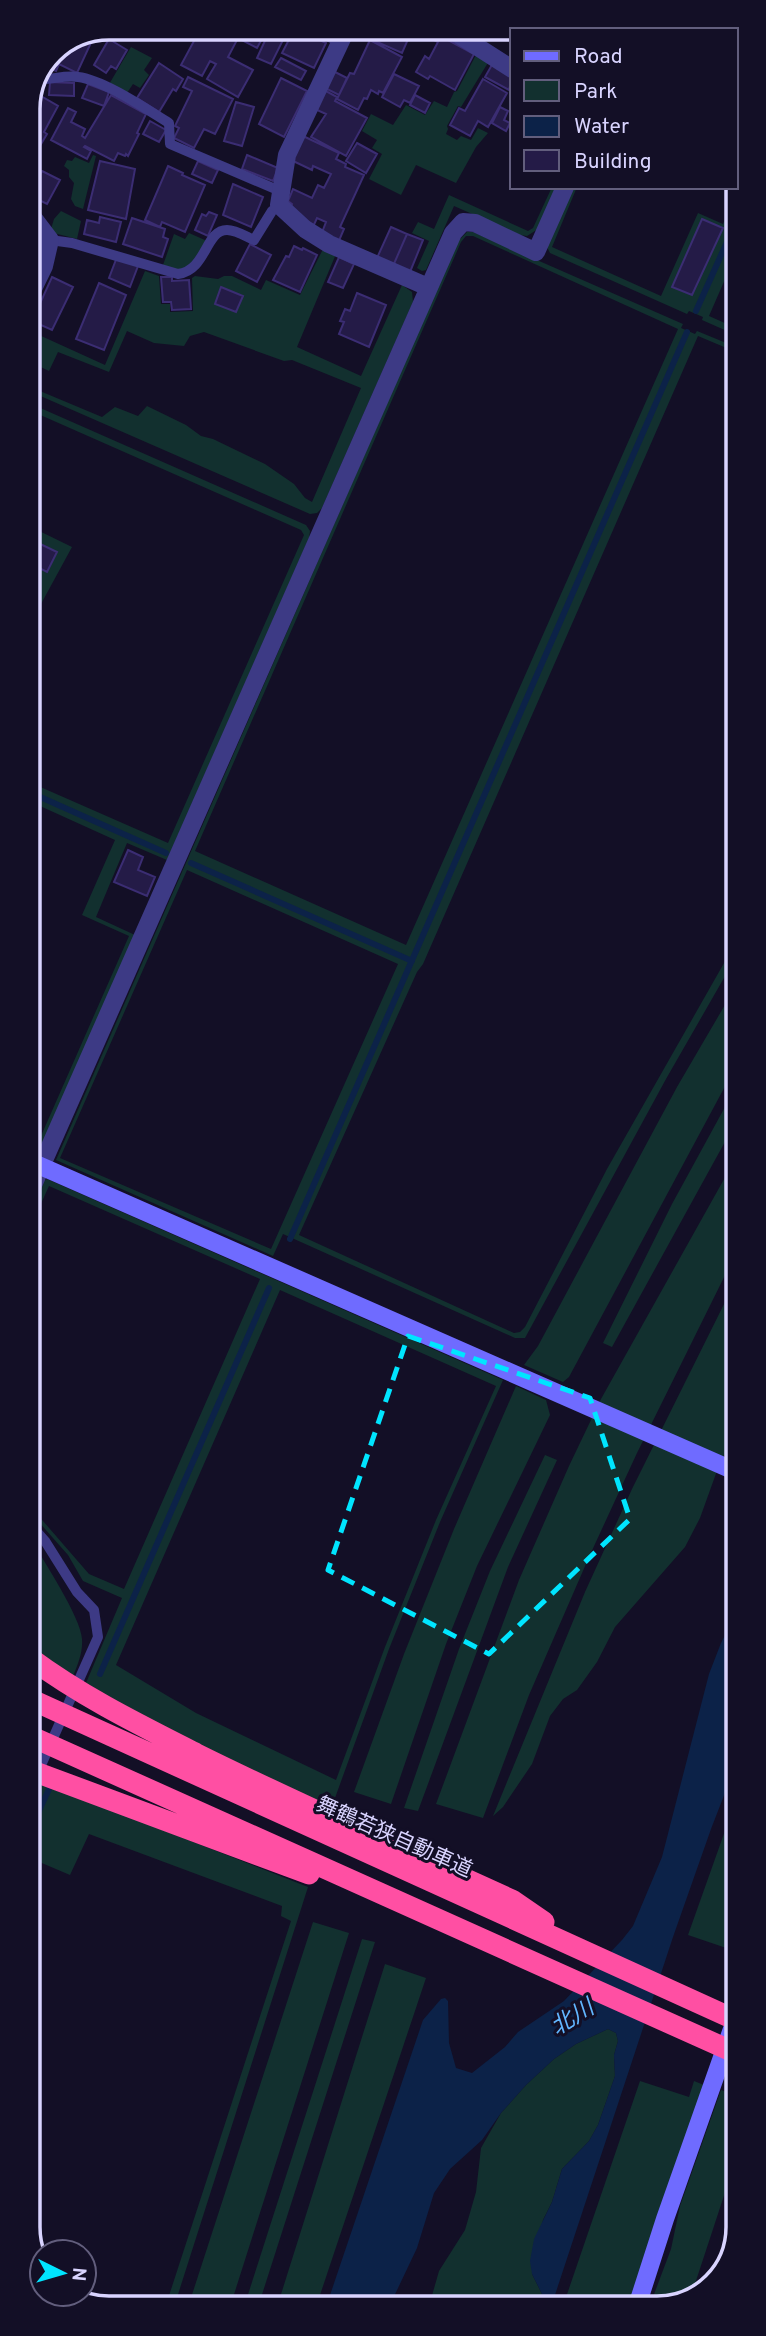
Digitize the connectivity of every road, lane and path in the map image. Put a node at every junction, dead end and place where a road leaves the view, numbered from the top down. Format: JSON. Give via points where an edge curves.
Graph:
{"nodes":[{"id":1,"x":341,"y":40,"type":"edge"},
{"id":2,"x":467,"y":40,"type":"edge"},
{"id":3,"x":510,"y":68,"type":"edge"},
{"id":4,"x":48,"y":77,"type":"edge"},
{"id":5,"x":564,"y":189,"type":"edge"},
{"id":6,"x":279,"y":198,"type":"junction"},
{"id":7,"x":40,"y":227,"type":"edge"},
{"id":8,"x":50,"y":240,"type":"junction"},
{"id":9,"x":40,"y":274,"type":"edge"},
{"id":10,"x":428,"y":287,"type":"junction"},
{"id":11,"x":40,"y":1153,"type":"edge"},
{"id":12,"x":40,"y":1166,"type":"edge"},
{"id":13,"x":726,"y":1467,"type":"edge"},
{"id":14,"x":40,"y":1535,"type":"edge"},
{"id":15,"x":40,"y":1665,"type":"edge"},
{"id":16,"x":40,"y":1703,"type":"edge"},
{"id":17,"x":40,"y":1740,"type":"edge"},
{"id":18,"x":40,"y":1768,"type":"edge"},
{"id":19,"x":40,"y":1774,"type":"edge"},
{"id":20,"x":492,"y":1942,"type":"junction"},
{"id":21,"x":600,"y":1958,"type":"junction"},
{"id":22,"x":726,"y":2016,"type":"edge"},
{"id":23,"x":726,"y":2046,"type":"edge"},
{"id":24,"x":726,"y":2049,"type":"edge"},
{"id":25,"x":640,"y":2296,"type":"edge"}],
"edges":[{"from":1,"to":6,"type":"street","via":[[287,155]]},
{"from":2,"to":3,"type":"street"},
{"from":4,"to":6,"type":"lane","via":[[82,77],[136,102],[169,123],[170,144]]},
{"from":5,"to":10,"type":"street","via":[[536,252],[475,223],[463,222],[453,233]]},
{"from":6,"to":8,"type":"lane","via":[[254,240],[224,229],[216,233],[188,273]]},
{"from":6,"to":10,"type":"street","via":[[305,229],[329,244]]},
{"from":7,"to":8,"type":"street"},
{"from":8,"to":9,"type":"street"},
{"from":10,"to":11,"type":"street"},
{"from":12,"to":13,"type":"street"},
{"from":14,"to":18,"type":"lane","via":[[94,1610],[98,1637]]},
{"from":15,"to":21,"type":"highway","via":[[213,1762],[512,1900]]},
{"from":16,"to":21,"type":"highway","name":"舞鶴若狭自動車道"},
{"from":17,"to":20,"type":"highway"},
{"from":19,"to":20,"type":"highway"},
{"from":20,"to":24,"type":"highway"},
{"from":21,"to":22,"type":"highway","name":"舞鶴若狭自動車道"},
{"from":23,"to":25,"type":"street"}]}
